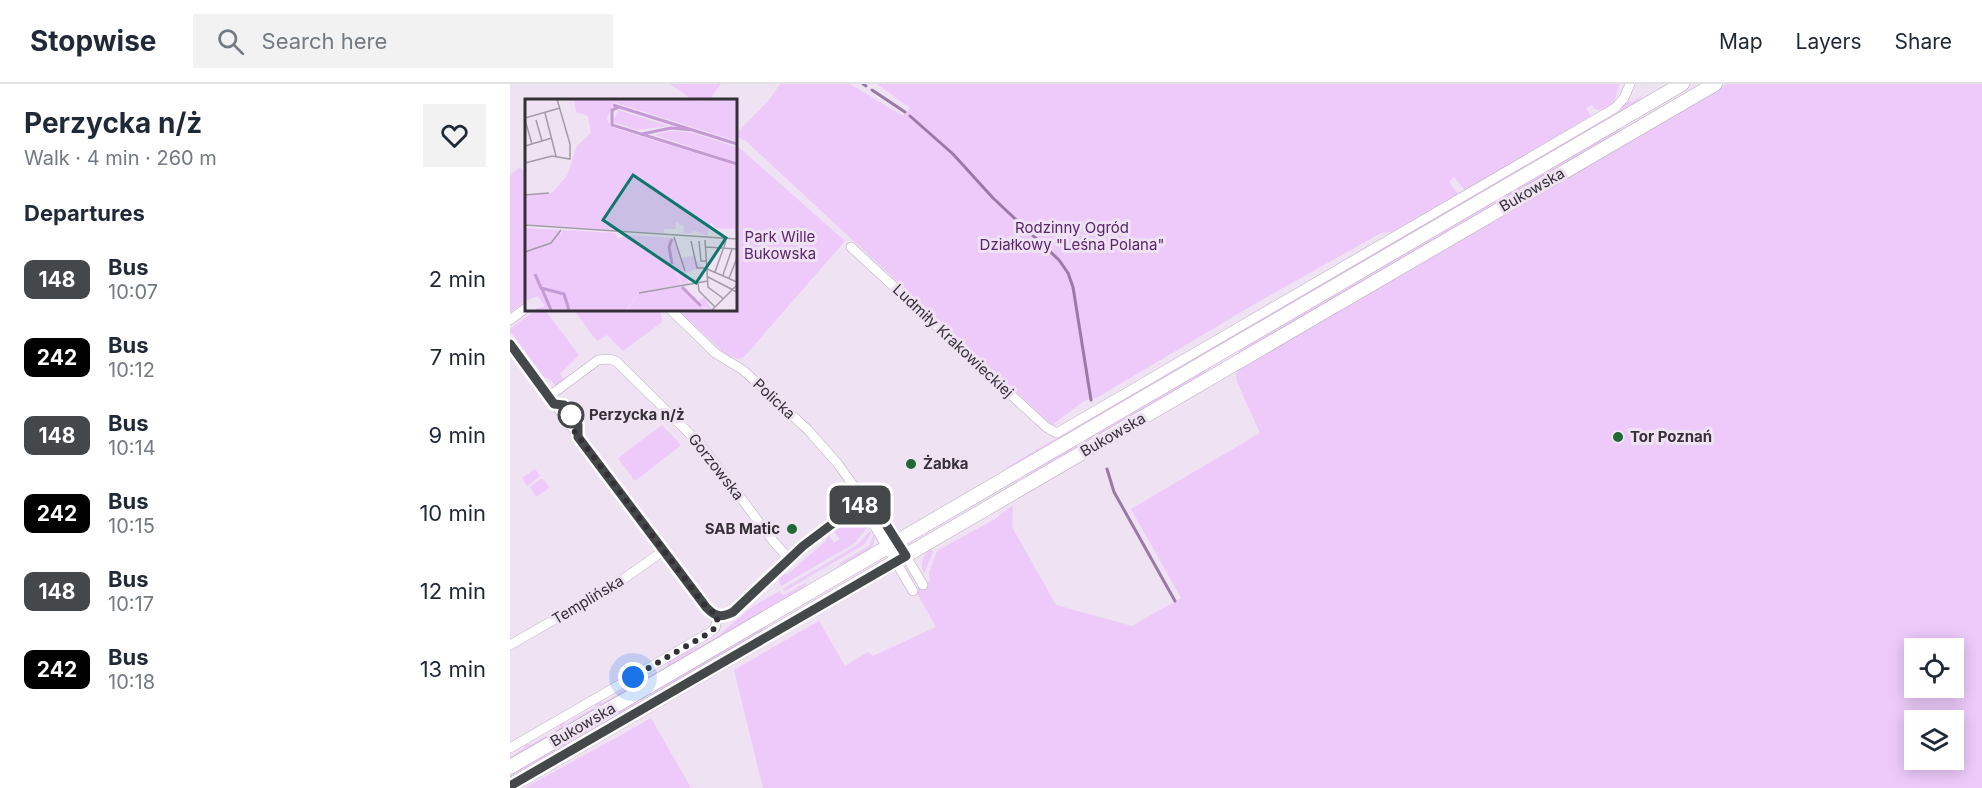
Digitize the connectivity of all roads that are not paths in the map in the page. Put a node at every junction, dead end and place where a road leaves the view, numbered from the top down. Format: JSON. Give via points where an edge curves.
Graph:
{"nodes":[{"id":1,"x":1630,"y":84,"type":"edge"},
{"id":2,"x":1682,"y":84,"type":"edge"},
{"id":3,"x":1715,"y":84,"type":"edge"},
{"id":4,"x":851,"y":247,"type":"dead end"},
{"id":5,"x":525,"y":309,"type":"edge"},
{"id":6,"x":671,"y":310,"type":"edge"},
{"id":7,"x":510,"y":320,"type":"edge"},
{"id":8,"x":510,"y":344,"type":"edge"},
{"id":9,"x":548,"y":397,"type":"junction"},
{"id":10,"x":867,"y":505,"type":"junction"},
{"id":11,"x":892,"y":545,"type":"junction"},
{"id":12,"x":663,"y":551,"type":"junction"},
{"id":13,"x":789,"y":559,"type":"junction"},
{"id":14,"x":901,"y":559,"type":"junction"},
{"id":15,"x":923,"y":585,"type":"dead end"},
{"id":16,"x":913,"y":591,"type":"dead end"},
{"id":17,"x":718,"y":616,"type":"junction"},
{"id":18,"x":510,"y":645,"type":"edge"},
{"id":19,"x":510,"y":748,"type":"edge"},
{"id":20,"x":510,"y":767,"type":"edge"},
{"id":21,"x":510,"y":786,"type":"edge"}],
"edges":[{"from":1,"to":4,"type":"street","name":"Ludmiły Krakowieckiej","via":[[1615,108],[1057,433]]},
{"from":2,"to":11,"type":"main road","name":"Bukowska"},
{"from":3,"to":14,"type":"main road","name":"Bukowska"},
{"from":5,"to":7,"type":"street"},
{"from":6,"to":10,"type":"street","name":"Policka","via":[[715,353],[743,370],[813,435]]},
{"from":8,"to":9,"type":"street"},
{"from":9,"to":12,"type":"street"},
{"from":9,"to":13,"type":"street","name":"Gorzowska","via":[[598,360],[610,358],[617,362],[701,445]]},
{"from":10,"to":11,"type":"street","name":"Policka","via":[[880,515]]},
{"from":10,"to":13,"type":"street","via":[[856,506]]},
{"from":11,"to":14,"type":"street","name":"Policka"},
{"from":11,"to":20,"type":"main road","name":"Bukowska"},
{"from":12,"to":17,"type":"street","via":[[706,607]]},
{"from":12,"to":18,"type":"street","name":"Templińska","via":[[618,583]]},
{"from":13,"to":17,"type":"street","via":[[733,612]]},
{"from":14,"to":15,"type":"street"},
{"from":14,"to":16,"type":"street"},
{"from":14,"to":21,"type":"main road","name":"Bukowska"},
{"from":17,"to":19,"type":"street","name":"Bukowska","via":[[715,628]]}]}
